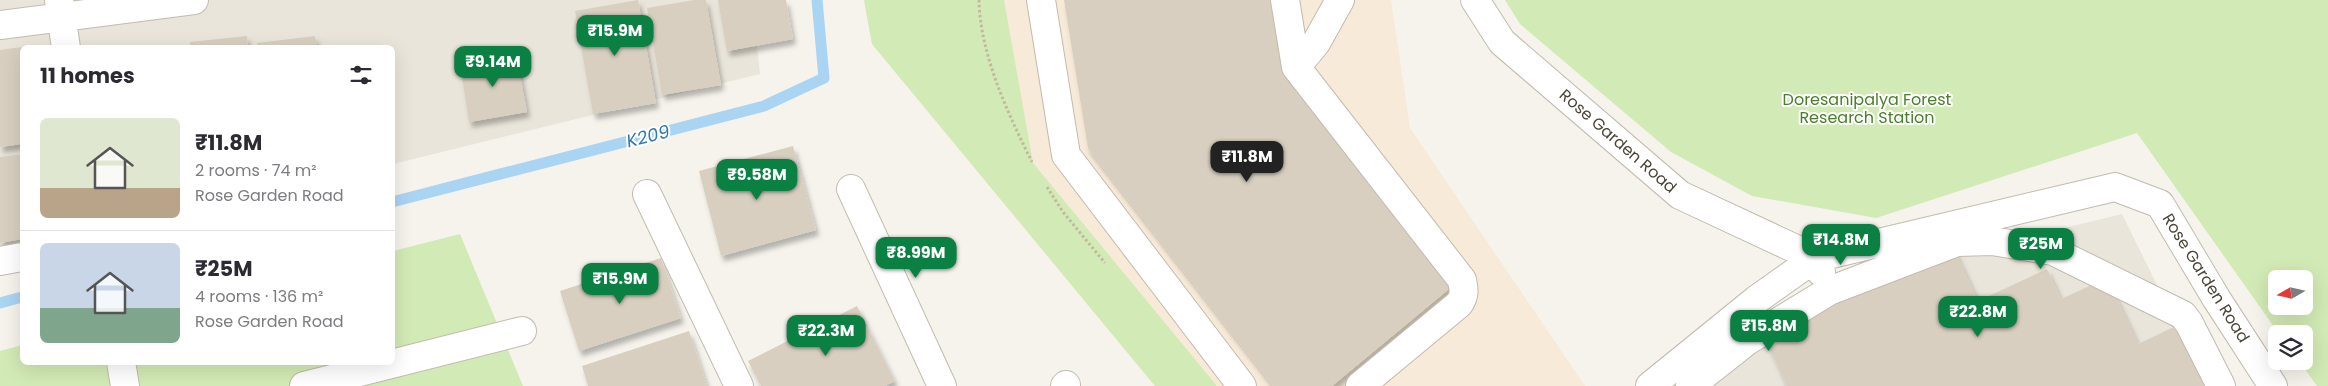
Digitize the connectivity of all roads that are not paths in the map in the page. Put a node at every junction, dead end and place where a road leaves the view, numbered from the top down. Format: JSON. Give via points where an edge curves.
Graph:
{"nodes":[{"id":1,"x":194,"y":0,"type":"edge"},
{"id":2,"x":1041,"y":0,"type":"edge"},
{"id":3,"x":1285,"y":0,"type":"edge"},
{"id":4,"x":1340,"y":0,"type":"edge"},
{"id":5,"x":1475,"y":0,"type":"edge"},
{"id":6,"x":60,"y":8,"type":"edge"},
{"id":7,"x":0,"y":25,"type":"edge"},
{"id":8,"x":66,"y":45,"type":"edge"},
{"id":9,"x":1296,"y":67,"type":"junction"},
{"id":10,"x":852,"y":189,"type":"dead end"},
{"id":11,"x":647,"y":194,"type":"dead end"},
{"id":12,"x":20,"y":257,"type":"edge"},
{"id":13,"x":1815,"y":258,"type":"junction"},
{"id":14,"x":0,"y":261,"type":"edge"},
{"id":15,"x":1829,"y":291,"type":"junction"},
{"id":16,"x":522,"y":331,"type":"dead end"},
{"id":17,"x":395,"y":363,"type":"edge"},
{"id":18,"x":122,"y":365,"type":"edge"},
{"id":19,"x":387,"y":365,"type":"edge"},
{"id":20,"x":125,"y":386,"type":"edge"},
{"id":21,"x":304,"y":386,"type":"edge"},
{"id":22,"x":739,"y":386,"type":"edge"},
{"id":23,"x":942,"y":386,"type":"edge"},
{"id":24,"x":1242,"y":386,"type":"edge"},
{"id":25,"x":1360,"y":386,"type":"edge"},
{"id":26,"x":1650,"y":386,"type":"edge"},
{"id":27,"x":1690,"y":386,"type":"edge"},
{"id":28,"x":2220,"y":386,"type":"edge"},
{"id":29,"x":2273,"y":386,"type":"edge"}],
"edges":[{"from":1,"to":6,"type":"street"},
{"from":2,"to":24,"type":"street","via":[[1066,154]]},
{"from":3,"to":9,"type":"street"},
{"from":4,"to":9,"type":"street","via":[[1316,42]]},
{"from":5,"to":13,"type":"street","name":"Rose Garden Road","via":[[1502,42],[1680,195]]},
{"from":6,"to":7,"type":"street"},
{"from":6,"to":8,"type":"street"},
{"from":9,"to":25,"type":"street","via":[[1462,280],[1464,290],[1459,304]]},
{"from":10,"to":23,"type":"street"},
{"from":11,"to":22,"type":"street"},
{"from":12,"to":14,"type":"street"},
{"from":13,"to":15,"type":"street"},
{"from":13,"to":26,"type":"street","via":[[1756,300]]},
{"from":13,"to":29,"type":"street","name":"Rose Garden Road","via":[[2115,188],[2160,204]]},
{"from":15,"to":27,"type":"street","via":[[1747,341]]},
{"from":15,"to":28,"type":"street","via":[[1957,242],[1992,241],[2053,250],[2182,315]]},
{"from":16,"to":17,"type":"street"},
{"from":18,"to":20,"type":"street"},
{"from":19,"to":21,"type":"street"}]}
